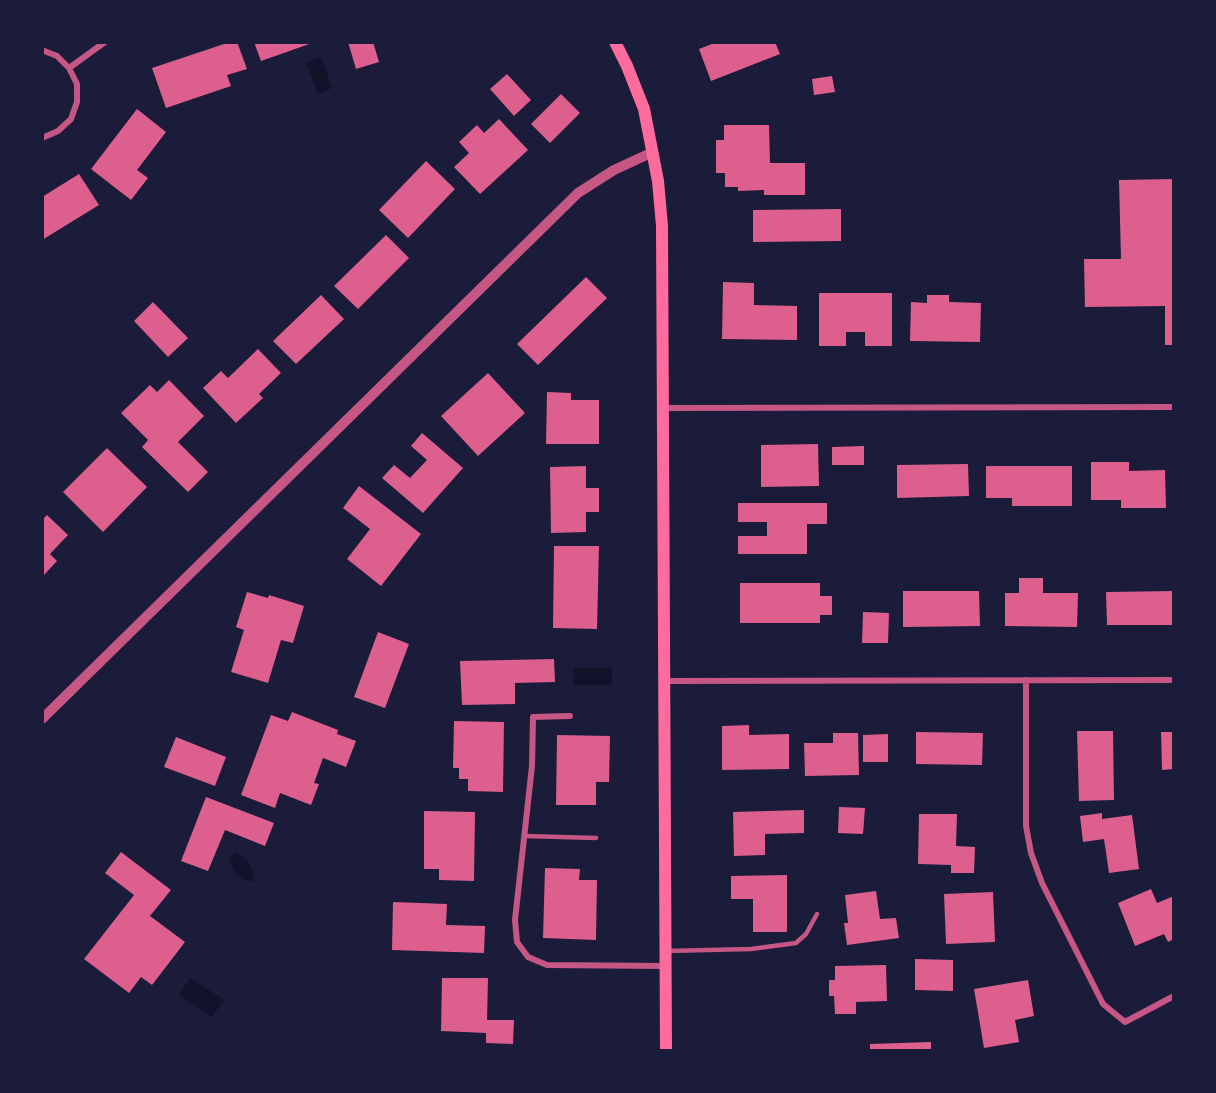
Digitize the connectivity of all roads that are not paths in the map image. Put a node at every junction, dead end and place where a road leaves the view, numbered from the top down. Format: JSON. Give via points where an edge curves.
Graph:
{"nodes":[{"id":1,"x":105,"y":42,"type":"edge"},
{"id":2,"x":615,"y":42,"type":"edge"},
{"id":3,"x":42,"y":50,"type":"edge"},
{"id":4,"x":69,"y":68,"type":"junction"},
{"id":5,"x":42,"y":138,"type":"edge"},
{"id":6,"x":653,"y":152,"type":"junction"},
{"id":7,"x":1174,"y":407,"type":"edge"},
{"id":8,"x":663,"y":408,"type":"junction"},
{"id":9,"x":1026,"y":680,"type":"junction"},
{"id":10,"x":1174,"y":680,"type":"edge"},
{"id":11,"x":665,"y":681,"type":"junction"},
{"id":12,"x":570,"y":716,"type":"dead end"},
{"id":13,"x":42,"y":719,"type":"edge"},
{"id":14,"x":525,"y":836,"type":"junction"},
{"id":15,"x":596,"y":838,"type":"dead end"},
{"id":16,"x":817,"y":914,"type":"dead end"},
{"id":17,"x":666,"y":951,"type":"junction"},
{"id":18,"x":666,"y":966,"type":"junction"},
{"id":19,"x":1174,"y":996,"type":"edge"},
{"id":20,"x":666,"y":1051,"type":"edge"}],
"edges":[{"from":1,"to":4,"type":"street"},
{"from":2,"to":6,"type":"main road","via":[[644,109]]},
{"from":3,"to":4,"type":"street","via":[[57,56]]},
{"from":4,"to":5,"type":"street","via":[[77,84],[77,102],[58,131]]},
{"from":6,"to":8,"type":"main road","via":[[662,238]]},
{"from":6,"to":13,"type":"street","via":[[578,193]]},
{"from":7,"to":8,"type":"street"},
{"from":8,"to":11,"type":"main road"},
{"from":9,"to":10,"type":"street"},
{"from":9,"to":11,"type":"street"},
{"from":9,"to":19,"type":"street","via":[[1026,826],[1042,883],[1103,1004],[1125,1022]]},
{"from":11,"to":17,"type":"main road"},
{"from":12,"to":14,"type":"street","via":[[533,717]]},
{"from":14,"to":15,"type":"lane"},
{"from":14,"to":18,"type":"street","via":[[515,920],[517,942],[528,957],[547,964]]},
{"from":16,"to":17,"type":"lane","via":[[796,943],[752,949]]},
{"from":17,"to":18,"type":"main road"},
{"from":18,"to":20,"type":"main road"}]}
